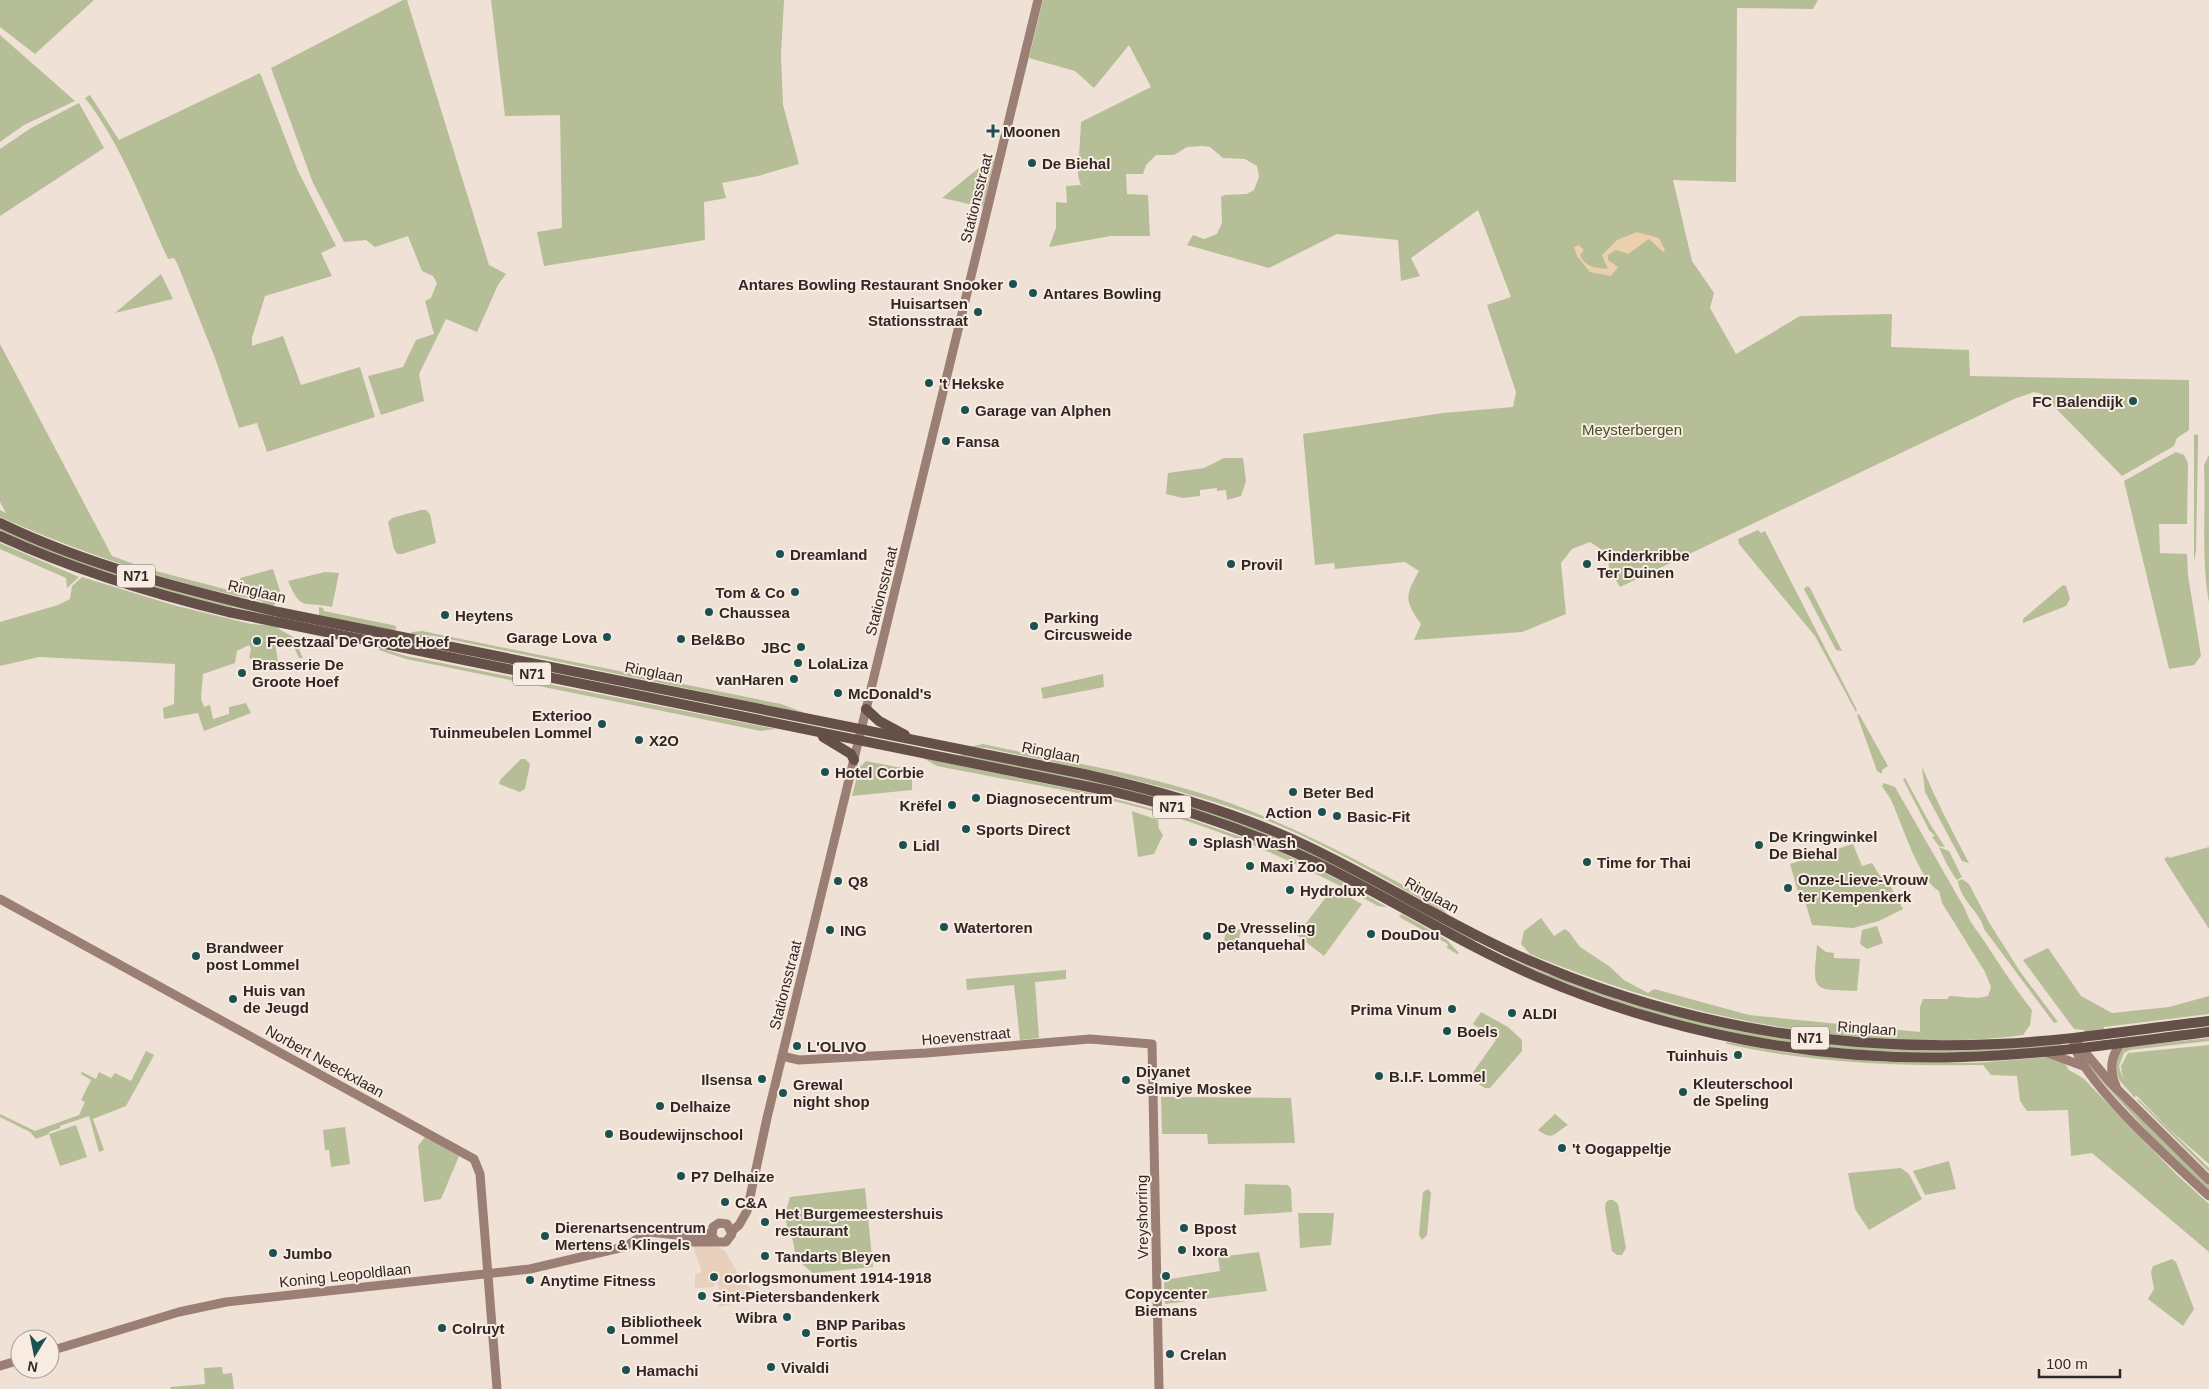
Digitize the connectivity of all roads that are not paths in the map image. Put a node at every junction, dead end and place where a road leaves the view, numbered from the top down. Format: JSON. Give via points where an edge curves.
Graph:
{"nodes":[{"id":1,"x":1038,"y":0,"type":"edge"},
{"id":2,"x":0,"y":523,"type":"edge"},
{"id":3,"x":0,"y":536,"type":"edge"},
{"id":4,"x":866,"y":709,"type":"junction"},
{"id":5,"x":862,"y":730,"type":"junction"},
{"id":6,"x":821,"y":733,"type":"junction"},
{"id":7,"x":909,"y":739,"type":"junction"},
{"id":8,"x":859,"y":740,"type":"junction"},
{"id":9,"x":854,"y":760,"type":"junction"},
{"id":10,"x":0,"y":899,"type":"edge"},
{"id":11,"x":2209,"y":1021,"type":"edge"},
{"id":12,"x":2209,"y":1032,"type":"edge"},
{"id":13,"x":2121,"y":1043,"type":"junction"},
{"id":14,"x":1152,"y":1044,"type":"joint"},
{"id":15,"x":2076,"y":1044,"type":"junction"},
{"id":16,"x":2040,"y":1052,"type":"junction"},
{"id":17,"x":782,"y":1056,"type":"junction"},
{"id":18,"x":2084,"y":1066,"type":"junction"},
{"id":19,"x":2117,"y":1088,"type":"junction"},
{"id":20,"x":2209,"y":1180,"type":"edge"},
{"id":21,"x":2209,"y":1196,"type":"edge"},
{"id":22,"x":729,"y":1228,"type":"junction"},
{"id":23,"x":711,"y":1233,"type":"junction"},
{"id":24,"x":683,"y":1238,"type":"junction"},
{"id":25,"x":716,"y":1242,"type":"junction"},
{"id":26,"x":488,"y":1274,"type":"junction"},
{"id":27,"x":60,"y":1347,"type":"edge"},
{"id":28,"x":497,"y":1389,"type":"edge"},
{"id":29,"x":1159,"y":1389,"type":"edge"}],
"edges":[{"from":1,"to":4,"type":"main road","name":"Stationsstraat"},
{"from":2,"to":5,"type":"highway","name":"Ringlaan","number":"N71","via":[[94,562],[204,595]]},
{"from":3,"to":6,"type":"highway","name":"Ringlaan","number":"N71","via":[[86,572],[201,606]]},
{"from":4,"to":5,"type":"main road","name":"Stationsstraat"},
{"from":4,"to":7,"type":"highway"},
{"from":5,"to":7,"type":"highway","name":"Ringlaan","number":"N71"},
{"from":5,"to":8,"type":"main road","name":"Stationsstraat"},
{"from":6,"to":8,"type":"highway","name":"Ringlaan","number":"N71"},
{"from":6,"to":9,"type":"highway","via":[[823,738],[851,754]]},
{"from":7,"to":15,"type":"highway","name":"Ringlaan","number":"N71","via":[[1145,788],[1235,815],[1320,852],[1517,955],[1661,1008],[1768,1032],[1874,1044]]},
{"from":8,"to":9,"type":"main road","name":"Stationsstraat"},
{"from":8,"to":16,"type":"highway","name":"Ringlaan","number":"N71","via":[[1114,792],[1213,819],[1318,863],[1442,931],[1535,976],[1675,1024],[1737,1038],[1838,1053],[1932,1058]]},
{"from":9,"to":17,"type":"main road","name":"Stationsstraat"},
{"from":10,"to":26,"type":"main road","name":"Norbert Neeckxlaan","via":[[477,1163]]},
{"from":11,"to":15,"type":"highway","number":"N71"},
{"from":12,"to":13,"type":"highway","number":"N71"},
{"from":13,"to":15,"type":"highway","number":"N71"},
{"from":13,"to":19,"type":"main road","via":[[2115,1052],[2112,1070]]},
{"from":14,"to":17,"type":"main road","name":"Hoevenstraat","via":[[1090,1039],[926,1053],[799,1060]]},
{"from":14,"to":29,"type":"main road","name":"Vreyshorring"},
{"from":15,"to":16,"type":"highway","name":"Ringlaan","number":"N71"},
{"from":15,"to":18,"type":"main road","name":"Ringlaan"},
{"from":15,"to":19,"type":"main road"},
{"from":16,"to":18,"type":"main road","name":"Ringlaan","via":[[2056,1054]]},
{"from":17,"to":22,"type":"main road","name":"Stationsstraat","via":[[749,1204],[744,1218]]},
{"from":18,"to":21,"type":"main road","name":"Ringlaan","via":[[2133,1123]]},
{"from":19,"to":20,"type":"main road"},
{"from":22,"to":23,"type":"main road","via":[[716,1224]]},
{"from":22,"to":25,"type":"main road","via":[[730,1239]]},
{"from":23,"to":24,"type":"main road"},
{"from":23,"to":25,"type":"main road"},
{"from":24,"to":25,"type":"main road"},
{"from":24,"to":26,"type":"main road","name":"Koning Leopoldlaan","via":[[640,1237],[624,1247],[551,1266]]},
{"from":26,"to":27,"type":"main road","name":"Koning Leopoldlaan","via":[[226,1302]]},
{"from":26,"to":28,"type":"main road"}]}
